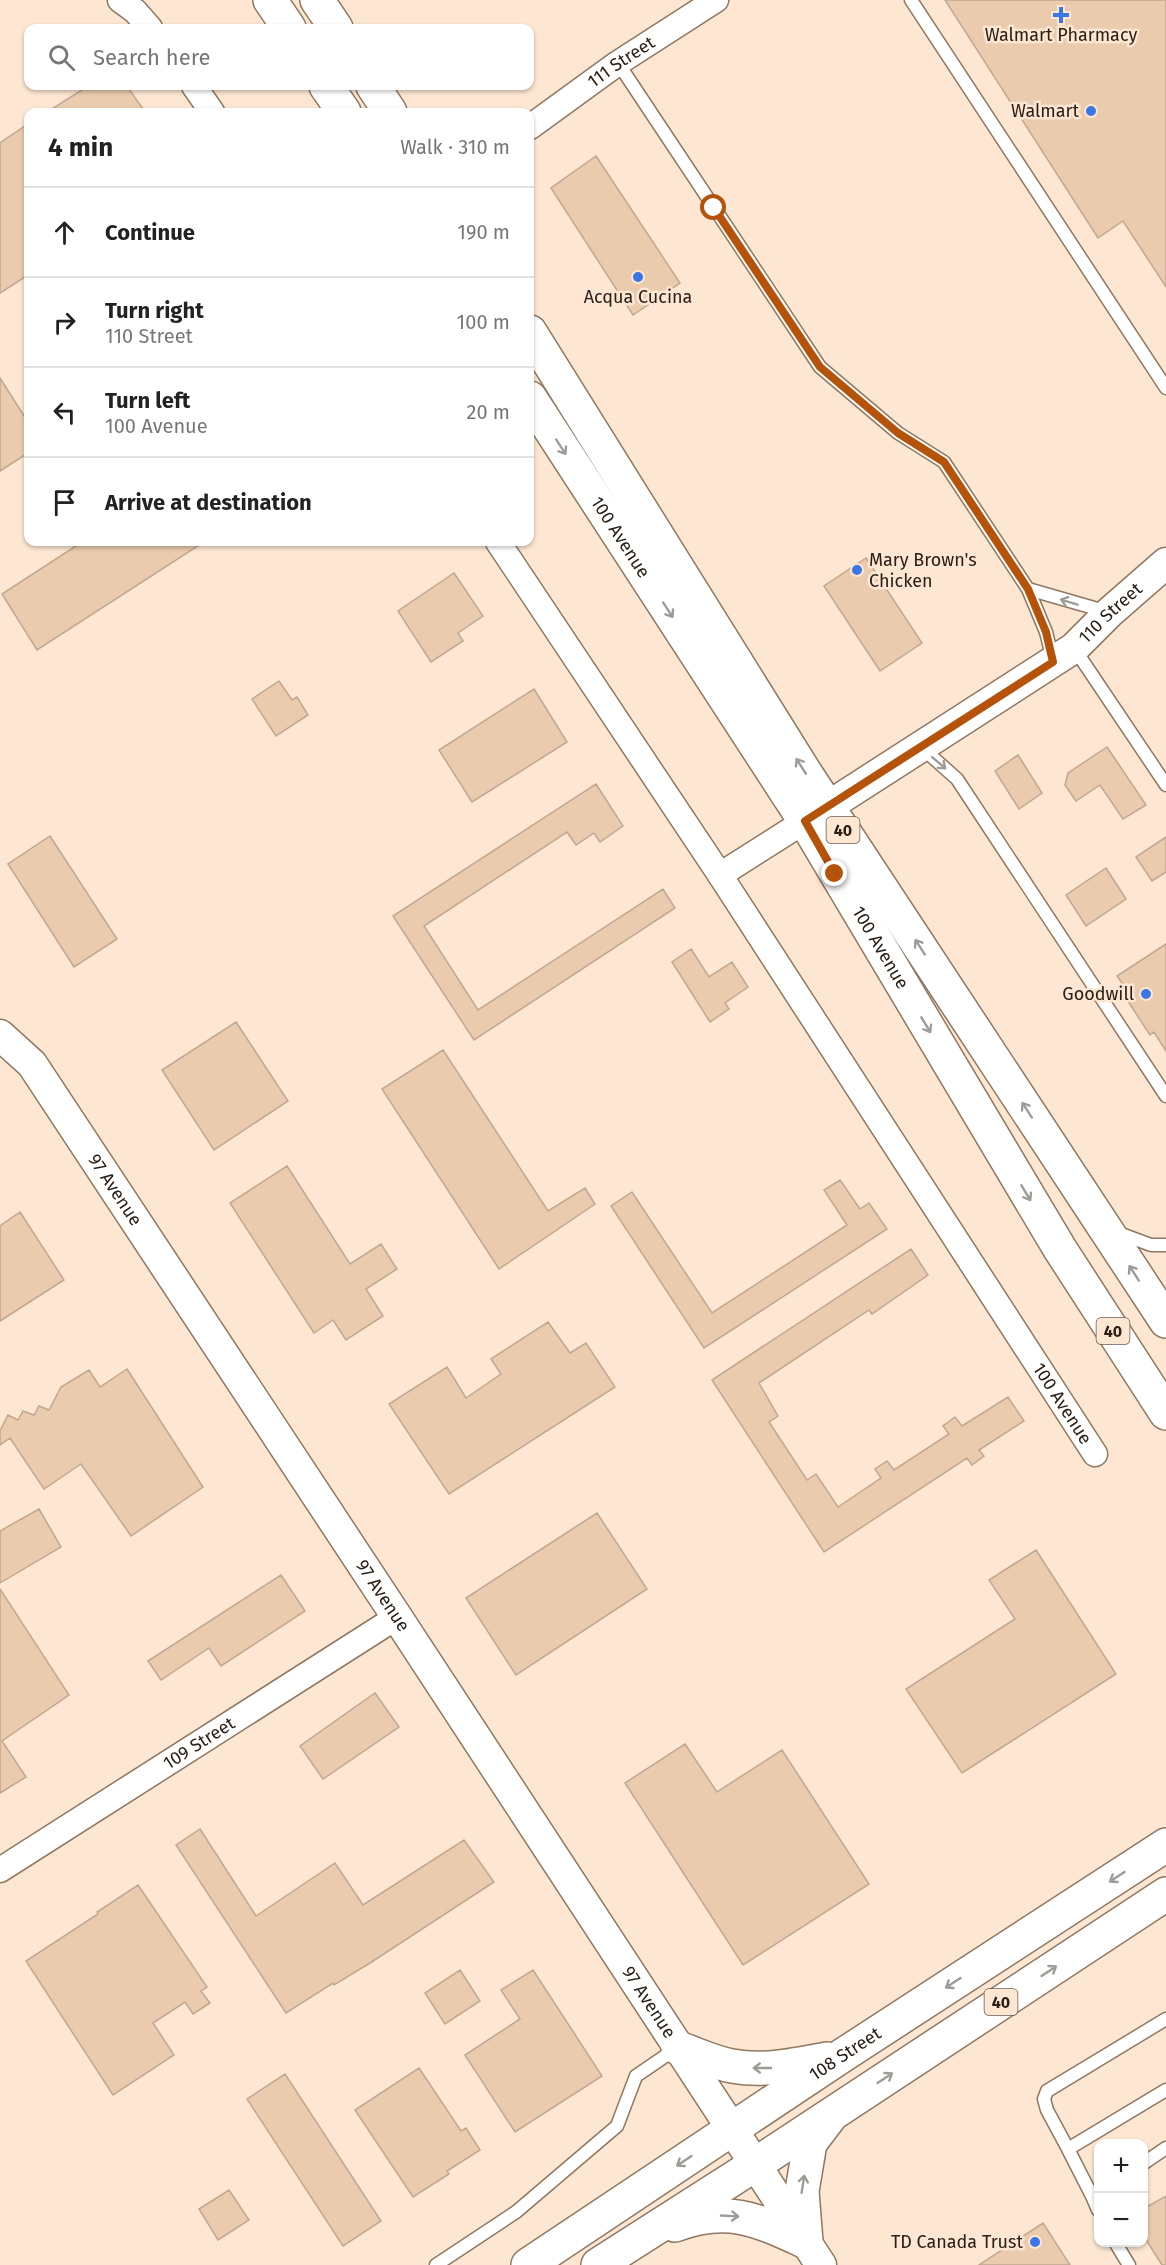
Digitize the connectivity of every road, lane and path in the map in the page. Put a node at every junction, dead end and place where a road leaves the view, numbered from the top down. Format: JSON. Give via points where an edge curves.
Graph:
{"nodes":[{"id":1,"x":120,"y":0,"type":"edge"},
{"id":2,"x":270,"y":0,"type":"edge"},
{"id":3,"x":317,"y":0,"type":"edge"},
{"id":4,"x":716,"y":0,"type":"edge"},
{"id":5,"x":911,"y":0,"type":"edge"},
{"id":6,"x":146,"y":24,"type":"edge"},
{"id":7,"x":286,"y":24,"type":"edge"},
{"id":8,"x":333,"y":24,"type":"edge"},
{"id":9,"x":618,"y":63,"type":"junction"},
{"id":10,"x":197,"y":90,"type":"edge"},
{"id":11,"x":329,"y":90,"type":"edge"},
{"id":12,"x":376,"y":90,"type":"edge"},
{"id":13,"x":209,"y":108,"type":"edge"},
{"id":14,"x":341,"y":108,"type":"edge"},
{"id":15,"x":387,"y":108,"type":"edge"},
{"id":16,"x":534,"y":124,"type":"edge"},
{"id":17,"x":534,"y":339,"type":"edge"},
{"id":18,"x":1166,"y":388,"type":"edge"},
{"id":19,"x":534,"y":404,"type":"edge"},
{"id":20,"x":501,"y":546,"type":"edge"},
{"id":21,"x":1166,"y":563,"type":"edge"},
{"id":22,"x":1028,"y":589,"type":"junction"},
{"id":23,"x":1110,"y":612,"type":"junction"},
{"id":24,"x":1064,"y":655,"type":"junction"},
{"id":25,"x":920,"y":747,"type":"junction"},
{"id":26,"x":1166,"y":785,"type":"edge"},
{"id":27,"x":816,"y":814,"type":"junction"},
{"id":28,"x":720,"y":875,"type":"junction"},
{"id":29,"x":0,"y":1035,"type":"edge"},
{"id":30,"x":1166,"y":1096,"type":"edge"},
{"id":31,"x":1102,"y":1225,"type":"junction"},
{"id":32,"x":1166,"y":1245,"type":"edge"},
{"id":33,"x":1060,"y":1250,"type":"junction"},
{"id":34,"x":1166,"y":1322,"type":"edge"},
{"id":35,"x":1166,"y":1390,"type":"edge"},
{"id":36,"x":1166,"y":1413,"type":"edge"},
{"id":37,"x":1095,"y":1454,"type":"dead end"},
{"id":38,"x":397,"y":1617,"type":"junction"},
{"id":39,"x":1166,"y":1845,"type":"edge"},
{"id":40,"x":0,"y":1870,"type":"edge"},
{"id":41,"x":1166,"y":1894,"type":"edge"},
{"id":42,"x":1166,"y":2019,"type":"edge"},
{"id":43,"x":678,"y":2048,"type":"junction"},
{"id":44,"x":840,"y":2057,"type":"junction"},
{"id":45,"x":1166,"y":2090,"type":"edge"},
{"id":46,"x":836,"y":2110,"type":"junction"},
{"id":47,"x":732,"y":2128,"type":"junction"},
{"id":48,"x":1166,"y":2148,"type":"edge"},
{"id":49,"x":1068,"y":2149,"type":"junction"},
{"id":50,"x":1148,"y":2160,"type":"edge"},
{"id":51,"x":756,"y":2164,"type":"junction"},
{"id":52,"x":1094,"y":2193,"type":"edge"},
{"id":53,"x":634,"y":2241,"type":"junction"},
{"id":54,"x":1118,"y":2247,"type":"edge"},
{"id":55,"x":814,"y":2253,"type":"edge"},
{"id":56,"x":436,"y":2265,"type":"edge"},
{"id":57,"x":528,"y":2265,"type":"edge"},
{"id":58,"x":598,"y":2265,"type":"edge"},
{"id":59,"x":1129,"y":2265,"type":"edge"}],
"edges":[{"from":1,"to":6,"type":"street"},
{"from":2,"to":7,"type":"main road"},
{"from":3,"to":8,"type":"main road"},
{"from":4,"to":9,"type":"street","name":"111 Street"},
{"from":5,"to":18,"type":"lane"},
{"from":9,"to":16,"type":"street","name":"111 Street"},
{"from":9,"to":22,"type":"lane","via":[[820,367],[898,433],[944,462]]},
{"from":10,"to":13,"type":"street"},
{"from":11,"to":14,"type":"main road"},
{"from":12,"to":15,"type":"main road"},
{"from":27,"to":17,"type":"main road","name":"100 Avenue","number":"40","one_way":true},
{"from":19,"to":27,"type":"main road","name":"100 Avenue","number":"40","one_way":true},
{"from":20,"to":28,"type":"street","name":"100 Avenue"},
{"from":21,"to":23,"type":"street","name":"110 Street"},
{"from":23,"to":22,"type":"lane","one_way":true},
{"from":22,"to":24,"type":"lane","via":[[1046,632]]},
{"from":23,"to":24,"type":"street","name":"110 Street"},
{"from":24,"to":25,"type":"street","name":"110 Street"},
{"from":24,"to":26,"type":"lane"},
{"from":25,"to":27,"type":"street","name":"110 Street"},
{"from":25,"to":30,"type":"lane","one_way":true,"via":[[957,779]]},
{"from":27,"to":28,"type":"street","name":"110 Street"},
{"from":31,"to":27,"type":"main road","name":"100 Avenue","number":"40","one_way":true},
{"from":27,"to":33,"type":"main road","name":"100 Avenue","number":"40","one_way":true},
{"from":28,"to":37,"type":"street","name":"100 Avenue"},
{"from":29,"to":38,"type":"street","name":"97 Avenue","via":[[32,1064]]},
{"from":31,"to":32,"type":"lane","via":[[1151,1245]]},
{"from":34,"to":31,"type":"main road","name":"100 Avenue","number":"40","one_way":true},
{"from":33,"to":35,"type":"main road"},
{"from":33,"to":36,"type":"main road","name":"100 Avenue","number":"40"},
{"from":38,"to":40,"type":"street","name":"109 Street"},
{"from":38,"to":43,"type":"street","name":"97 Avenue"},
{"from":39,"to":44,"type":"main road","name":"108 Street","number":"40","one_way":true},
{"from":46,"to":41,"type":"main road","number":"40","one_way":true},
{"from":42,"to":49,"type":"lane","via":[[1047,2091],[1047,2110]]},
{"from":44,"to":43,"type":"main road","one_way":true,"via":[[776,2068],[748,2068],[730,2066]]},
{"from":43,"to":47,"type":"street","name":"97 Avenue"},
{"from":43,"to":56,"type":"lane","via":[[636,2076],[617,2126],[516,2212]]},
{"from":44,"to":47,"type":"main road","name":"108 Street","number":"40"},
{"from":45,"to":49,"type":"lane"},
{"from":46,"to":51,"type":"main road","number":"40"},
{"from":55,"to":46,"type":"main road","one_way":true,"via":[[802,2210],[802,2191],[810,2143]]},
{"from":47,"to":51,"type":"street","name":"97 Avenue"},
{"from":47,"to":57,"type":"main road","name":"108 Street","number":"40","one_way":true},
{"from":48,"to":50,"type":"lane"},
{"from":49,"to":52,"type":"lane"},
{"from":51,"to":53,"type":"main road","number":"40"},
{"from":51,"to":55,"type":"street","name":"97 Avenue"},
{"from":53,"to":55,"type":"main road","one_way":true,"via":[[691,2219],[733,2215],[761,2221]]},
{"from":53,"to":58,"type":"main road","number":"40"},
{"from":54,"to":59,"type":"lane"}]}
